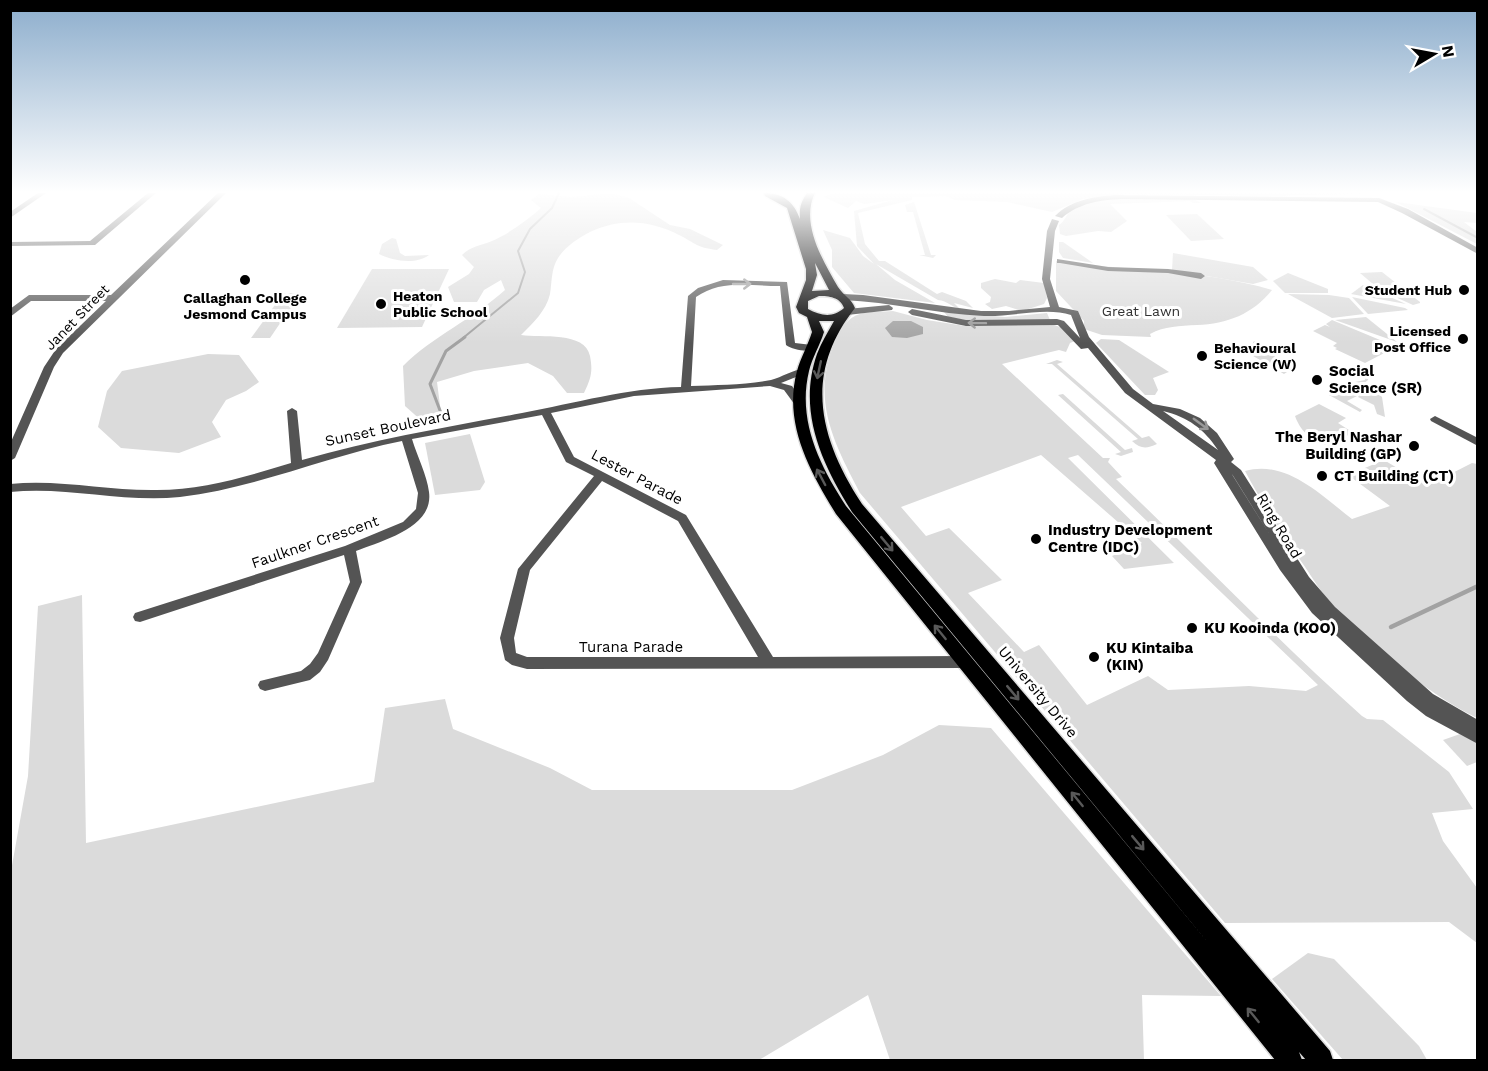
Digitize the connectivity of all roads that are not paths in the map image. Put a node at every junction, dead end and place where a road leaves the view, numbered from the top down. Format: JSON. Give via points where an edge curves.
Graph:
{"nodes":[{"id":1,"x":92,"y":243,"type":"edge"},
{"id":2,"x":170,"y":243,"type":"edge"},
{"id":3,"x":802,"y":243,"type":"edge"},
{"id":4,"x":813,"y":243,"type":"edge"},
{"id":5,"x":1050,"y":243,"type":"edge"},
{"id":6,"x":1462,"y":243,"type":"edge"},
{"id":7,"x":10,"y":244,"type":"edge"},
{"id":8,"x":1478,"y":252,"type":"edge"},
{"id":9,"x":1060,"y":261,"type":"dead end"},
{"id":10,"x":1201,"y":276,"type":"dead end"},
{"id":11,"x":1050,"y":293,"type":"junction"},
{"id":12,"x":841,"y":296,"type":"junction"},
{"id":13,"x":113,"y":298,"type":"junction"},
{"id":14,"x":802,"y":300,"type":"junction"},
{"id":15,"x":1024,"y":313,"type":"junction"},
{"id":16,"x":10,"y":314,"type":"edge"},
{"id":17,"x":844,"y":314,"type":"junction"},
{"id":18,"x":1058,"y":315,"type":"junction"},
{"id":19,"x":812,"y":316,"type":"junction"},
{"id":20,"x":812,"y":348,"type":"junction"},
{"id":21,"x":803,"y":371,"type":"junction"},
{"id":22,"x":772,"y":384,"type":"junction"},
{"id":23,"x":686,"y":388,"type":"junction"},
{"id":24,"x":799,"y":403,"type":"junction"},
{"id":25,"x":292,"y":411,"type":"dead end"},
{"id":26,"x":545,"y":412,"type":"junction"},
{"id":27,"x":1435,"y":419,"type":"dead end"},
{"id":28,"x":406,"y":438,"type":"junction"},
{"id":29,"x":1478,"y":443,"type":"edge"},
{"id":30,"x":10,"y":458,"type":"edge"},
{"id":31,"x":297,"y":465,"type":"junction"},
{"id":32,"x":601,"y":475,"type":"junction"},
{"id":33,"x":10,"y":488,"type":"edge"},
{"id":34,"x":349,"y":549,"type":"junction"},
{"id":35,"x":140,"y":617,"type":"dead end"},
{"id":36,"x":965,"y":662,"type":"junction"},
{"id":37,"x":769,"y":663,"type":"junction"},
{"id":38,"x":265,"y":685,"type":"dead end"},
{"id":39,"x":1478,"y":728,"type":"edge"},
{"id":40,"x":1478,"y":738,"type":"edge"},
{"id":41,"x":1290,"y":1060,"type":"edge"},
{"id":42,"x":1321,"y":1060,"type":"edge"}],
"edges":[{"from":1,"to":7,"type":"street"},
{"from":2,"to":13,"type":"street","name":"Janet Street"},
{"from":3,"to":14,"type":"main road","via":[[812,274]]},
{"from":4,"to":12,"type":"main road","via":[[824,274]]},
{"from":5,"to":11,"type":"street","name":"Ring Road","via":[[1046,279]]},
{"from":6,"to":8,"type":"street","name":"Ring Road"},
{"from":9,"to":10,"type":"street"},
{"from":11,"to":15,"type":"street","via":[[1047,305]]},
{"from":11,"to":18,"type":"street","name":"Ring Road"},
{"from":12,"to":14,"type":"main road","via":[[818,293]]},
{"from":12,"to":15,"type":"street","via":[[975,313]]},
{"from":12,"to":17,"type":"main road","via":[[850,304]]},
{"from":13,"to":16,"type":"street","via":[[29,298]]},
{"from":13,"to":30,"type":"street","name":"Janet Street","via":[[52,360]]},
{"from":14,"to":19,"type":"main road","via":[[801,308]]},
{"from":15,"to":18,"type":"street"},
{"from":18,"to":17,"type":"street","one_way":true,"via":[[959,322],[891,308]]},
{"from":17,"to":19,"type":"main road","via":[[829,319]]},
{"from":17,"to":42,"type":"main road","name":"University Drive","one_way":true,"via":[[823,355],[817,403],[820,435],[840,482],[870,523]]},
{"from":18,"to":39,"type":"street","name":"Ring Road","one_way":true,"via":[[1071,324],[1077,321],[1084,338],[1132,394],[1237,473],[1305,580],[1330,611],[1428,698]]},
{"from":18,"to":40,"type":"street","name":"Ring Road","via":[[1124,392],[1219,463],[1284,567],[1317,609],[1412,697]]},
{"from":19,"to":20,"type":"main road","via":[[818,332]]},
{"from":20,"to":21,"type":"main road"},
{"from":23,"to":20,"type":"street","one_way":true,"via":[[692,296],[700,288],[714,284],[784,284],[791,345]]},
{"from":21,"to":22,"type":"street","name":"Sunset Boulevard"},
{"from":21,"to":24,"type":"main road"},
{"from":22,"to":23,"type":"street","name":"Sunset Boulevard"},
{"from":22,"to":24,"type":"street","via":[[788,388]]},
{"from":23,"to":26,"type":"street","name":"Sunset Boulevard","via":[[633,393]]},
{"from":36,"to":24,"type":"main road","one_way":true,"via":[[841,510],[812,461],[803,435]]},
{"from":25,"to":31,"type":"street"},
{"from":26,"to":28,"type":"street","name":"Sunset Boulevard"},
{"from":26,"to":32,"type":"street","name":"Lester Parade","via":[[570,459]]},
{"from":27,"to":29,"type":"street"},
{"from":28,"to":31,"type":"street","name":"Sunset Boulevard"},
{"from":28,"to":34,"type":"street","name":"Faulkner Crescent","via":[[424,493],[422,510],[398,530]]},
{"from":31,"to":33,"type":"street","name":"Sunset Boulevard","via":[[220,486],[176,493],[133,494],[52,485]]},
{"from":32,"to":37,"type":"street","name":"Lester Parade","via":[[682,518]]},
{"from":32,"to":37,"type":"street","name":"Turana Parade","via":[[524,569],[507,638],[510,656],[527,663]]},
{"from":34,"to":35,"type":"street","name":"Faulkner Crescent"},
{"from":34,"to":38,"type":"street","via":[[356,582],[323,656],[305,676]]},
{"from":36,"to":37,"type":"street","name":"Turana Parade"},
{"from":41,"to":36,"type":"main road","one_way":true}]}
